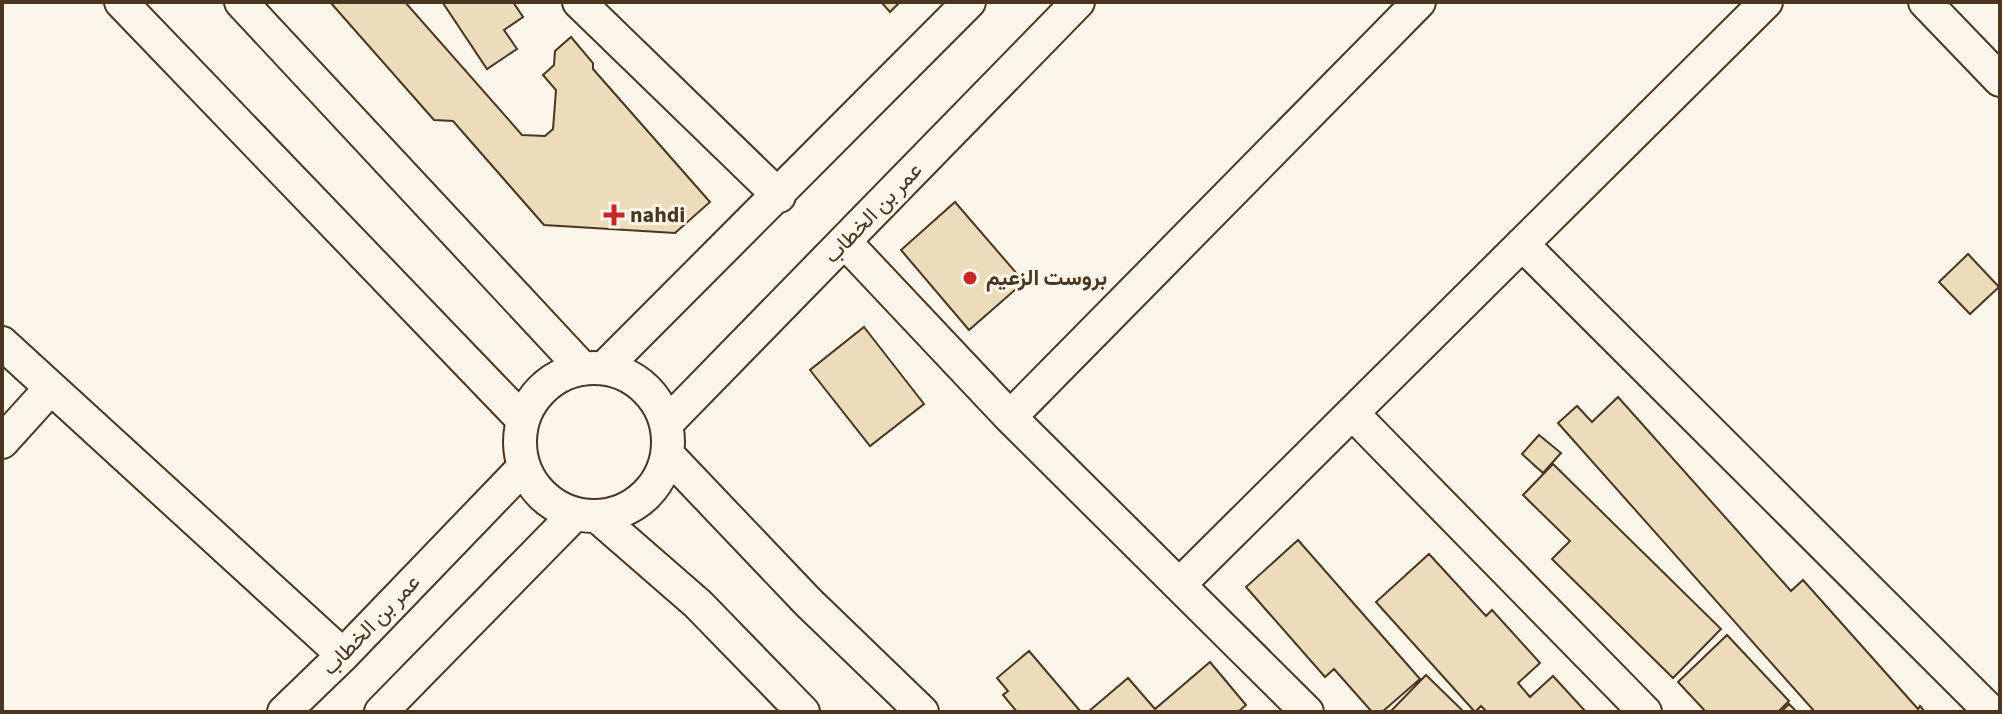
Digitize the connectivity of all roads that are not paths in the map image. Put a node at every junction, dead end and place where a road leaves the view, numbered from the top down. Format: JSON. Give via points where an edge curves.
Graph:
{"nodes":[{"id":1,"x":121,"y":2,"type":"edge"},
{"id":2,"x":241,"y":2,"type":"edge"},
{"id":3,"x":969,"y":2,"type":"edge"},
{"id":4,"x":1078,"y":2,"type":"edge"},
{"id":5,"x":1419,"y":2,"type":"edge"},
{"id":6,"x":1766,"y":2,"type":"edge"},
{"id":7,"x":1925,"y":2,"type":"edge"},
{"id":8,"x":586,"y":5,"type":"edge"},
{"id":9,"x":2000,"y":80,"type":"edge"},
{"id":10,"x":779,"y":196,"type":"junction"},
{"id":11,"x":845,"y":242,"type":"junction"},
{"id":12,"x":1522,"y":244,"type":"junction"},
{"id":13,"x":2,"y":343,"type":"edge"},
{"id":14,"x":594,"y":368,"type":"junction"},
{"id":15,"x":50,"y":389,"type":"junction"},
{"id":16,"x":1352,"y":413,"type":"junction"},
{"id":17,"x":1010,"y":417,"type":"junction"},
{"id":18,"x":523,"y":420,"type":"junction"},
{"id":19,"x":667,"y":439,"type":"junction"},
{"id":20,"x":2,"y":442,"type":"edge"},
{"id":21,"x":524,"y":467,"type":"junction"},
{"id":22,"x":587,"y":515,"type":"junction"},
{"id":23,"x":1179,"y":585,"type":"junction"},
{"id":24,"x":343,"y":655,"type":"junction"},
{"id":25,"x":284,"y":712,"type":"edge"},
{"id":26,"x":381,"y":712,"type":"edge"},
{"id":27,"x":803,"y":712,"type":"edge"},
{"id":28,"x":922,"y":712,"type":"edge"},
{"id":29,"x":1307,"y":712,"type":"edge"},
{"id":30,"x":1645,"y":712,"type":"edge"},
{"id":31,"x":1991,"y":712,"type":"edge"}],
"edges":[{"from":1,"to":18,"type":"street"},
{"from":2,"to":14,"type":"street"},
{"from":3,"to":10,"type":"street"},
{"from":4,"to":11,"type":"street","name":"عمر بن الخطاب"},
{"from":5,"to":17,"type":"street"},
{"from":6,"to":12,"type":"street"},
{"from":7,"to":9,"type":"street"},
{"from":8,"to":10,"type":"street"},
{"from":10,"to":14,"type":"street"},
{"from":11,"to":17,"type":"street"},
{"from":11,"to":19,"type":"street","name":"عمر بن الخطاب"},
{"from":12,"to":16,"type":"street"},
{"from":12,"to":31,"type":"street"},
{"from":13,"to":15,"type":"street"},
{"from":14,"to":18,"type":"street","via":[[573,370],[550,381],[533,398]]},
{"from":14,"to":19,"type":"street","via":[[622,372],[644,385],[659,405]]},
{"from":15,"to":20,"type":"street"},
{"from":15,"to":24,"type":"street"},
{"from":16,"to":23,"type":"street"},
{"from":16,"to":30,"type":"street"},
{"from":17,"to":23,"type":"street"},
{"from":18,"to":21,"type":"street"},
{"from":19,"to":22,"type":"street","via":[[659,479],[643,498],[622,511]]},
{"from":19,"to":28,"type":"street","via":[[808,602]]},
{"from":21,"to":22,"type":"street","via":[[553,504]]},
{"from":21,"to":24,"type":"street","name":"عمر بن الخطاب"},
{"from":22,"to":26,"type":"street"},
{"from":22,"to":27,"type":"street","via":[[698,604]]},
{"from":23,"to":29,"type":"street"},
{"from":24,"to":25,"type":"street","name":"عمر بن الخطاب"}]}
